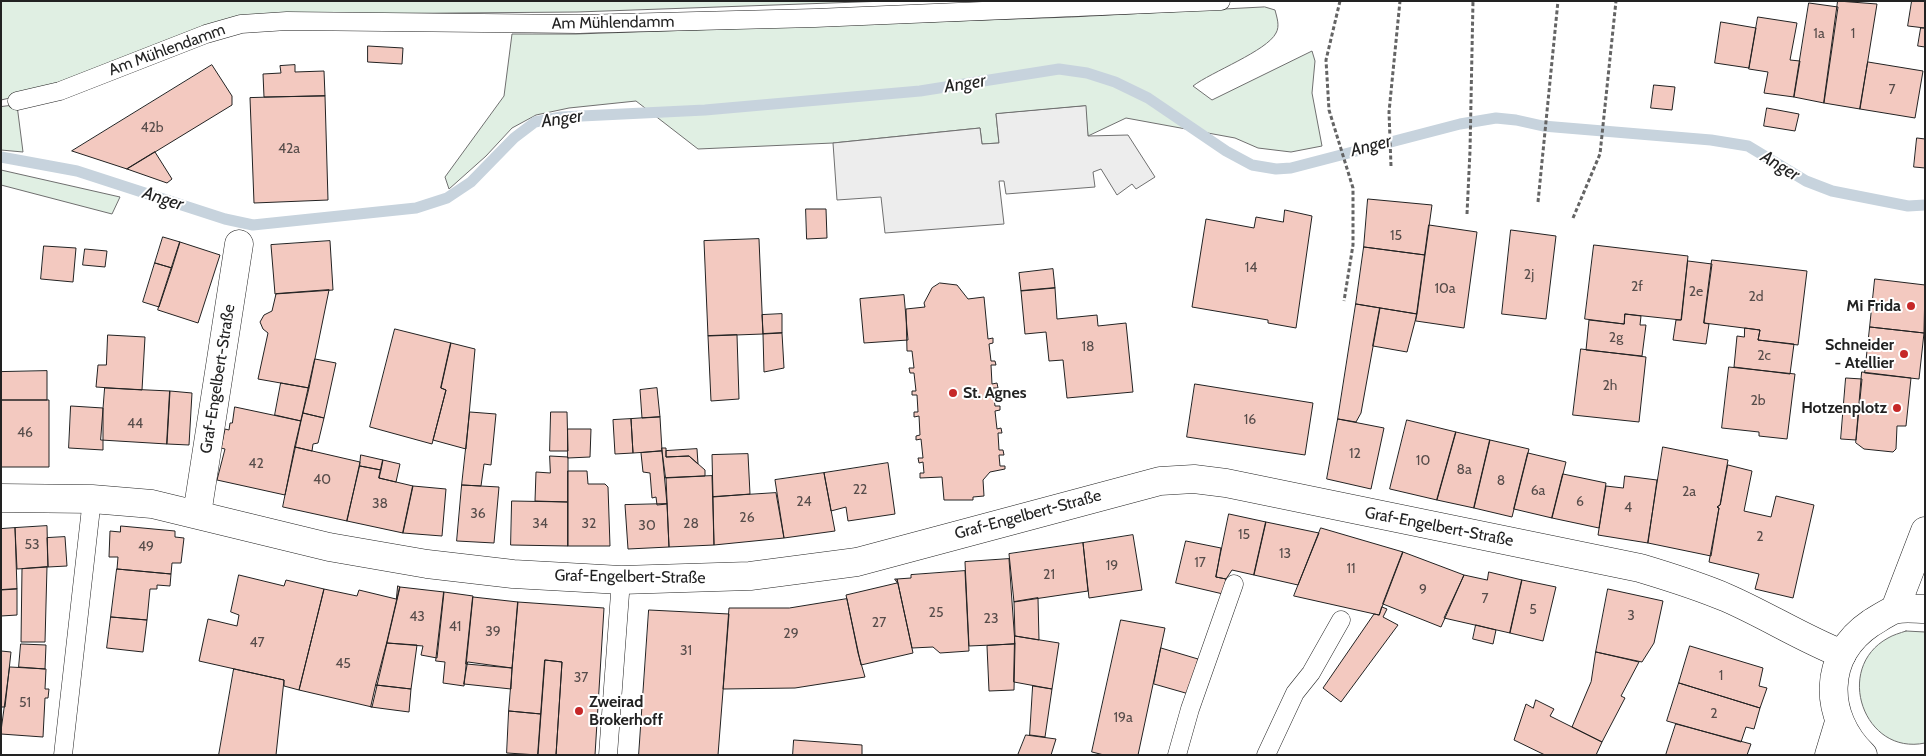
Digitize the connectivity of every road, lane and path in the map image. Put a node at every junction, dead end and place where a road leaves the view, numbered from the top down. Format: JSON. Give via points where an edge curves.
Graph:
{"nodes":[{"id":1,"x":1221,"y":1,"type":"edge"},
{"id":2,"x":1340,"y":1,"type":"edge"},
{"id":3,"x":1400,"y":1,"type":"edge"},
{"id":4,"x":1473,"y":1,"type":"edge"},
{"id":5,"x":1558,"y":1,"type":"edge"},
{"id":6,"x":1616,"y":1,"type":"edge"},
{"id":7,"x":17,"y":101,"type":"dead end"},
{"id":8,"x":1391,"y":166,"type":"dead end"},
{"id":9,"x":1538,"y":202,"type":"dead end"},
{"id":10,"x":1466,"y":214,"type":"dead end"},
{"id":11,"x":1573,"y":218,"type":"dead end"},
{"id":12,"x":239,"y":244,"type":"dead end"},
{"id":13,"x":1344,"y":301,"type":"dead end"},
{"id":14,"x":1,"y":498,"type":"edge"},
{"id":15,"x":92,"y":499,"type":"junction"},
{"id":16,"x":197,"y":514,"type":"junction"},
{"id":17,"x":1925,"y":530,"type":"edge"},
{"id":18,"x":621,"y":580,"type":"junction"},
{"id":19,"x":1234,"y":584,"type":"dead end"},
{"id":20,"x":1895,"y":609,"type":"junction"},
{"id":21,"x":1925,"y":609,"type":"edge"},
{"id":22,"x":1341,"y":620,"type":"dead end"},
{"id":23,"x":1842,"y":654,"type":"junction"},
{"id":24,"x":1839,"y":722,"type":"junction"},
{"id":25,"x":63,"y":755,"type":"edge"},
{"id":26,"x":608,"y":755,"type":"edge"},
{"id":27,"x":1177,"y":755,"type":"edge"},
{"id":28,"x":1266,"y":755,"type":"edge"},
{"id":29,"x":1829,"y":755,"type":"edge"},
{"id":30,"x":1863,"y":755,"type":"edge"}],
"edges":[{"from":1,"to":7,"type":"lane","name":"Am Mühlendamm","via":[[580,24],[287,21],[241,24],[206,34],[60,91]]},
{"from":2,"to":13,"type":"path","via":[[1326,60],[1329,110],[1353,188],[1353,245]]},
{"from":3,"to":8,"type":"path","via":[[1389,112]]},
{"from":4,"to":10,"type":"path"},
{"from":5,"to":9,"type":"path"},
{"from":6,"to":11,"type":"path","via":[[1600,154]]},
{"from":12,"to":16,"type":"street","name":"Graf-Engelbert-Straße"},
{"from":14,"to":15,"type":"street","name":"Graf-Engelbert-Straße"},
{"from":15,"to":16,"type":"street","name":"Graf-Engelbert-Straße","via":[[152,504]]},
{"from":15,"to":25,"type":"lane"},
{"from":16,"to":18,"type":"street","name":"Graf-Engelbert-Straße","via":[[329,547],[427,564],[513,574]]},
{"from":17,"to":20,"type":"street"},
{"from":18,"to":23,"type":"street","name":"Graf-Engelbert-Straße","via":[[750,576],[857,562],[1115,492],[1160,481],[1194,479],[1640,568],[1729,599],[1803,638]]},
{"from":18,"to":26,"type":"lane"},
{"from":19,"to":27,"type":"lane"},
{"from":20,"to":21,"type":"street"},
{"from":20,"to":23,"type":"street","via":[[1858,632]]},
{"from":22,"to":28,"type":"lane","via":[[1311,673],[1295,693]]},
{"from":23,"to":24,"type":"street","via":[[1834,676],[1834,700]]},
{"from":24,"to":29,"type":"street"},
{"from":24,"to":30,"type":"street","via":[[1850,742]]}]}
